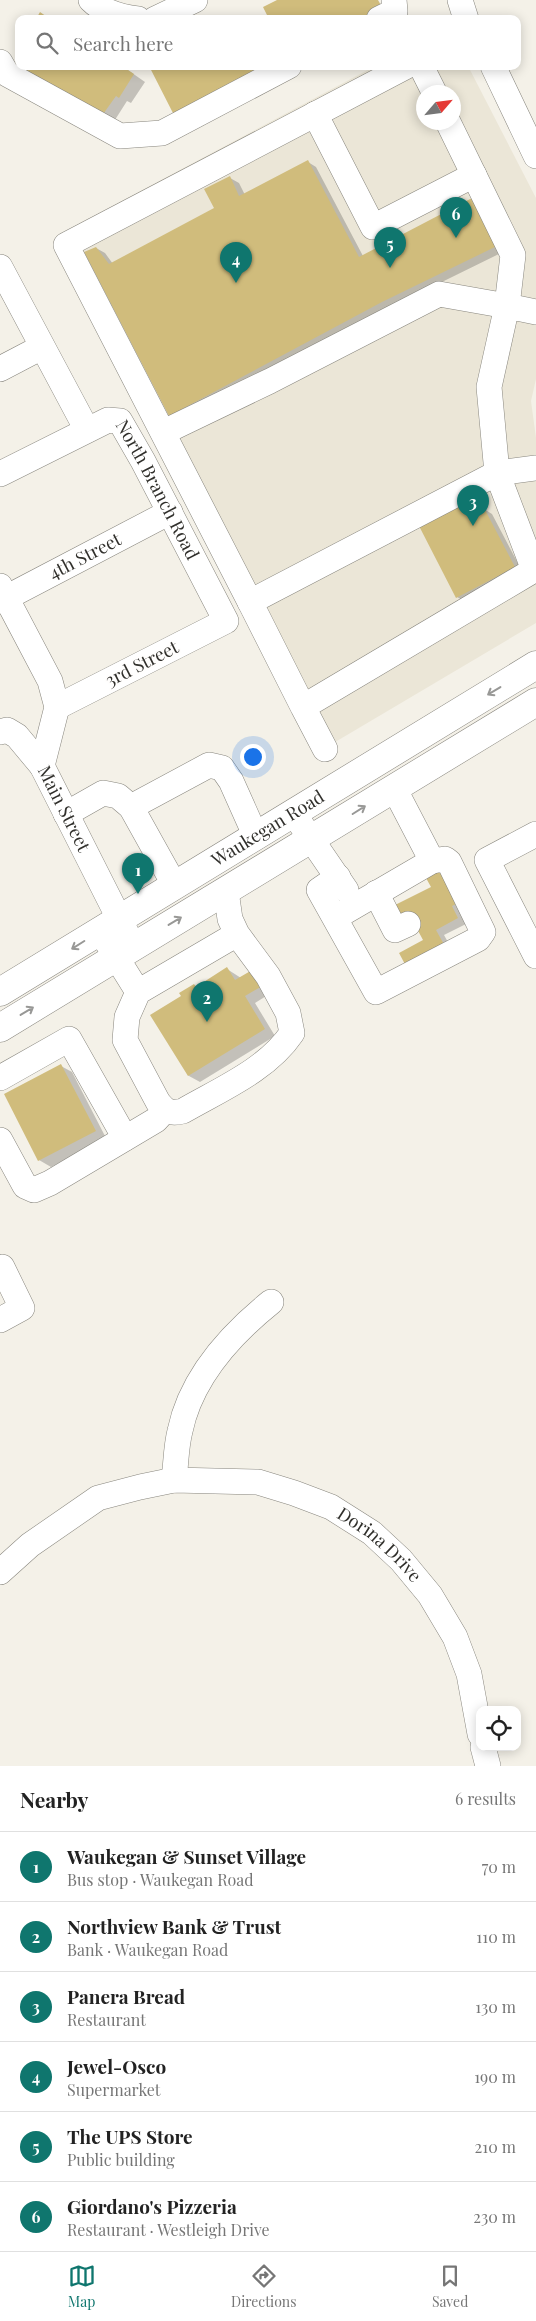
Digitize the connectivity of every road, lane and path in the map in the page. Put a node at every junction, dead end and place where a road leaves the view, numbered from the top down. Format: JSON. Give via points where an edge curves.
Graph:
{"nodes":[{"id":1,"x":91,"y":0,"type":"edge"},
{"id":2,"x":195,"y":0,"type":"edge"},
{"id":3,"x":394,"y":0,"type":"edge"},
{"id":4,"x":460,"y":0,"type":"edge"},
{"id":5,"x":118,"y":15,"type":"edge"},
{"id":6,"x":164,"y":15,"type":"edge"},
{"id":7,"x":387,"y":15,"type":"edge"},
{"id":8,"x":465,"y":15,"type":"edge"},
{"id":9,"x":0,"y":62,"type":"edge"},
{"id":10,"x":281,"y":70,"type":"edge"},
{"id":11,"x":399,"y":70,"type":"edge"},
{"id":12,"x":423,"y":70,"type":"edge"},
{"id":13,"x":494,"y":70,"type":"edge"},
{"id":14,"x":430,"y":85,"type":"edge"},
{"id":15,"x":315,"y":114,"type":"junction"},
{"id":16,"x":452,"y":130,"type":"edge"},
{"id":17,"x":536,"y":156,"type":"edge"},
{"id":18,"x":474,"y":176,"type":"junction"},
{"id":19,"x":1,"y":269,"type":"edge"},
{"id":20,"x":507,"y":306,"type":"junction"},
{"id":21,"x":536,"y":312,"type":"edge"},
{"id":22,"x":42,"y":347,"type":"junction"},
{"id":23,"x":0,"y":369,"type":"edge"},
{"id":24,"x":87,"y":430,"type":"junction"},
{"id":25,"x":164,"y":432,"type":"junction"},
{"id":26,"x":536,"y":468,"type":"edge"},
{"id":27,"x":497,"y":473,"type":"junction"},
{"id":28,"x":0,"y":474,"type":"edge"},
{"id":29,"x":170,"y":512,"type":"junction"},
{"id":30,"x":2,"y":595,"type":"edge"},
{"id":31,"x":250,"y":602,"type":"junction"},
{"id":32,"x":226,"y":621,"type":"joint"},
{"id":33,"x":536,"y":665,"type":"edge"},
{"id":34,"x":536,"y":702,"type":"edge"},
{"id":35,"x":57,"y":707,"type":"junction"},
{"id":36,"x":303,"y":707,"type":"junction"},
{"id":37,"x":0,"y":732,"type":"edge"},
{"id":38,"x":325,"y":749,"type":"dead end"},
{"id":39,"x":42,"y":766,"type":"junction"},
{"id":40,"x":394,"y":788,"type":"junction"},
{"id":41,"x":131,"y":808,"type":"junction"},
{"id":42,"x":301,"y":810,"type":"junction"},
{"id":43,"x":66,"y":814,"type":"junction"},
{"id":44,"x":536,"y":834,"type":"edge"},
{"id":45,"x":256,"y":836,"type":"junction"},
{"id":46,"x":317,"y":836,"type":"junction"},
{"id":47,"x":432,"y":861,"type":"junction"},
{"id":48,"x":175,"y":886,"type":"junction"},
{"id":49,"x":226,"y":891,"type":"junction"},
{"id":50,"x":356,"y":905,"type":"junction"},
{"id":51,"x":408,"y":924,"type":"dead end"},
{"id":52,"x":110,"y":925,"type":"junction"},
{"id":53,"x":237,"y":934,"type":"junction"},
{"id":54,"x":124,"y":951,"type":"junction"},
{"id":55,"x":536,"y":956,"type":"edge"},
{"id":56,"x":0,"y":992,"type":"edge"},
{"id":57,"x":138,"y":992,"type":"junction"},
{"id":58,"x":0,"y":1028,"type":"edge"},
{"id":59,"x":0,"y":1078,"type":"edge"},
{"id":60,"x":165,"y":1110,"type":"junction"},
{"id":61,"x":124,"y":1138,"type":"junction"},
{"id":62,"x":0,"y":1140,"type":"edge"},
{"id":63,"x":0,"y":1263,"type":"edge"},
{"id":64,"x":271,"y":1302,"type":"dead end"},
{"id":65,"x":0,"y":1320,"type":"edge"},
{"id":66,"x":174,"y":1480,"type":"junction"},
{"id":67,"x":0,"y":1572,"type":"edge"},
{"id":68,"x":476,"y":1714,"type":"edge"},
{"id":69,"x":484,"y":1751,"type":"edge"},
{"id":70,"x":488,"y":1766,"type":"edge"}],
"edges":[{"from":1,"to":5,"type":"street"},
{"from":2,"to":6,"type":"street"},
{"from":3,"to":7,"type":"street","via":[[395,11]]},
{"from":4,"to":8,"type":"street"},
{"from":9,"to":10,"type":"street","via":[[7,74],[120,136],[162,133]]},
{"from":11,"to":15,"type":"street"},
{"from":12,"to":14,"type":"street"},
{"from":13,"to":17,"type":"street"},
{"from":15,"to":18,"type":"street","via":[[373,227]]},
{"from":15,"to":25,"type":"street","via":[[66,244]]},
{"from":16,"to":18,"type":"street"},
{"from":18,"to":20,"type":"street","via":[[513,255]]},
{"from":19,"to":22,"type":"street","name":"North Branch Road"},
{"from":20,"to":21,"type":"street"},
{"from":20,"to":25,"type":"street","via":[[439,294]]},
{"from":20,"to":27,"type":"street","via":[[488,388]]},
{"from":22,"to":23,"type":"street"},
{"from":22,"to":24,"type":"street","name":"North Branch Road"},
{"from":24,"to":28,"type":"street"},
{"from":24,"to":29,"type":"street","name":"North Branch Road","via":[[108,420],[120,421]]},
{"from":25,"to":31,"type":"street"},
{"from":26,"to":27,"type":"street"},
{"from":27,"to":31,"type":"street"},
{"from":27,"to":36,"type":"street","via":[[534,570]]},
{"from":29,"to":30,"type":"street","name":"4th Street"},
{"from":29,"to":32,"type":"street","name":"North Branch Road"},
{"from":30,"to":35,"type":"street","name":"Main Street","via":[[50,681]]},
{"from":31,"to":36,"type":"street"},
{"from":32,"to":35,"type":"street","name":"3rd Street"},
{"from":33,"to":42,"type":"main road","name":"Waukegan Road","one_way":true},
{"from":34,"to":40,"type":"main road","name":"Waukegan Road"},
{"from":35,"to":39,"type":"street","name":"Main Street"},
{"from":36,"to":38,"type":"street"},
{"from":37,"to":39,"type":"street","via":[[7,730],[17,736]]},
{"from":39,"to":43,"type":"street","name":"Main Street"},
{"from":46,"to":40,"type":"main road","name":"Waukegan Road","one_way":true},
{"from":40,"to":47,"type":"street"},
{"from":41,"to":43,"type":"street","via":[[118,796],[103,794]]},
{"from":41,"to":45,"type":"street","via":[[209,765],[222,768],[231,781]]},
{"from":41,"to":48,"type":"street"},
{"from":42,"to":45,"type":"main road","name":"Waukegan Road"},
{"from":42,"to":46,"type":"main road"},
{"from":43,"to":52,"type":"street","name":"Main Street"},
{"from":44,"to":55,"type":"street","via":[[487,860]]},
{"from":45,"to":48,"type":"main road","name":"Waukegan Road"},
{"from":46,"to":49,"type":"main road","name":"Waukegan Road"},
{"from":46,"to":50,"type":"street"},
{"from":47,"to":50,"type":"street"},
{"from":47,"to":50,"type":"street","via":[[445,859],[455,871],[482,928],[478,939],[376,992]]},
{"from":48,"to":52,"type":"main road","name":"Waukegan Road"},
{"from":49,"to":53,"type":"street","via":[[230,919]]},
{"from":54,"to":49,"type":"main road","name":"Waukegan Road","one_way":true},
{"from":50,"to":51,"type":"street","via":[[395,930]]},
{"from":52,"to":54,"type":"street","name":"Main Street"},
{"from":52,"to":56,"type":"main road","name":"Waukegan Road","one_way":true},
{"from":53,"to":57,"type":"street"},
{"from":53,"to":60,"type":"street","via":[[268,976],[288,1013],[292,1033],[268,1061],[183,1111],[173,1114]]},
{"from":54,"to":57,"type":"street","name":"Main Street"},
{"from":58,"to":54,"type":"main road","name":"Waukegan Road","one_way":true},
{"from":57,"to":60,"type":"street","via":[[124,1028],[125,1040]]},
{"from":59,"to":61,"type":"street","via":[[69,1039]]},
{"from":60,"to":61,"type":"street","via":[[156,1120]]},
{"from":61,"to":62,"type":"street","via":[[34,1190],[25,1186]]},
{"from":63,"to":65,"type":"street","via":[[22,1308]]},
{"from":64,"to":66,"type":"street","via":[[243,1324],[201,1376],[180,1431]]},
{"from":66,"to":67,"type":"street","name":"Dorina Drive","via":[[98,1498],[30,1545]]},
{"from":66,"to":68,"type":"street","name":"Dorina Drive","via":[[258,1482],[331,1507],[372,1533],[401,1560],[430,1595],[454,1637],[468,1674]]},
{"from":69,"to":70,"type":"street"}]}
